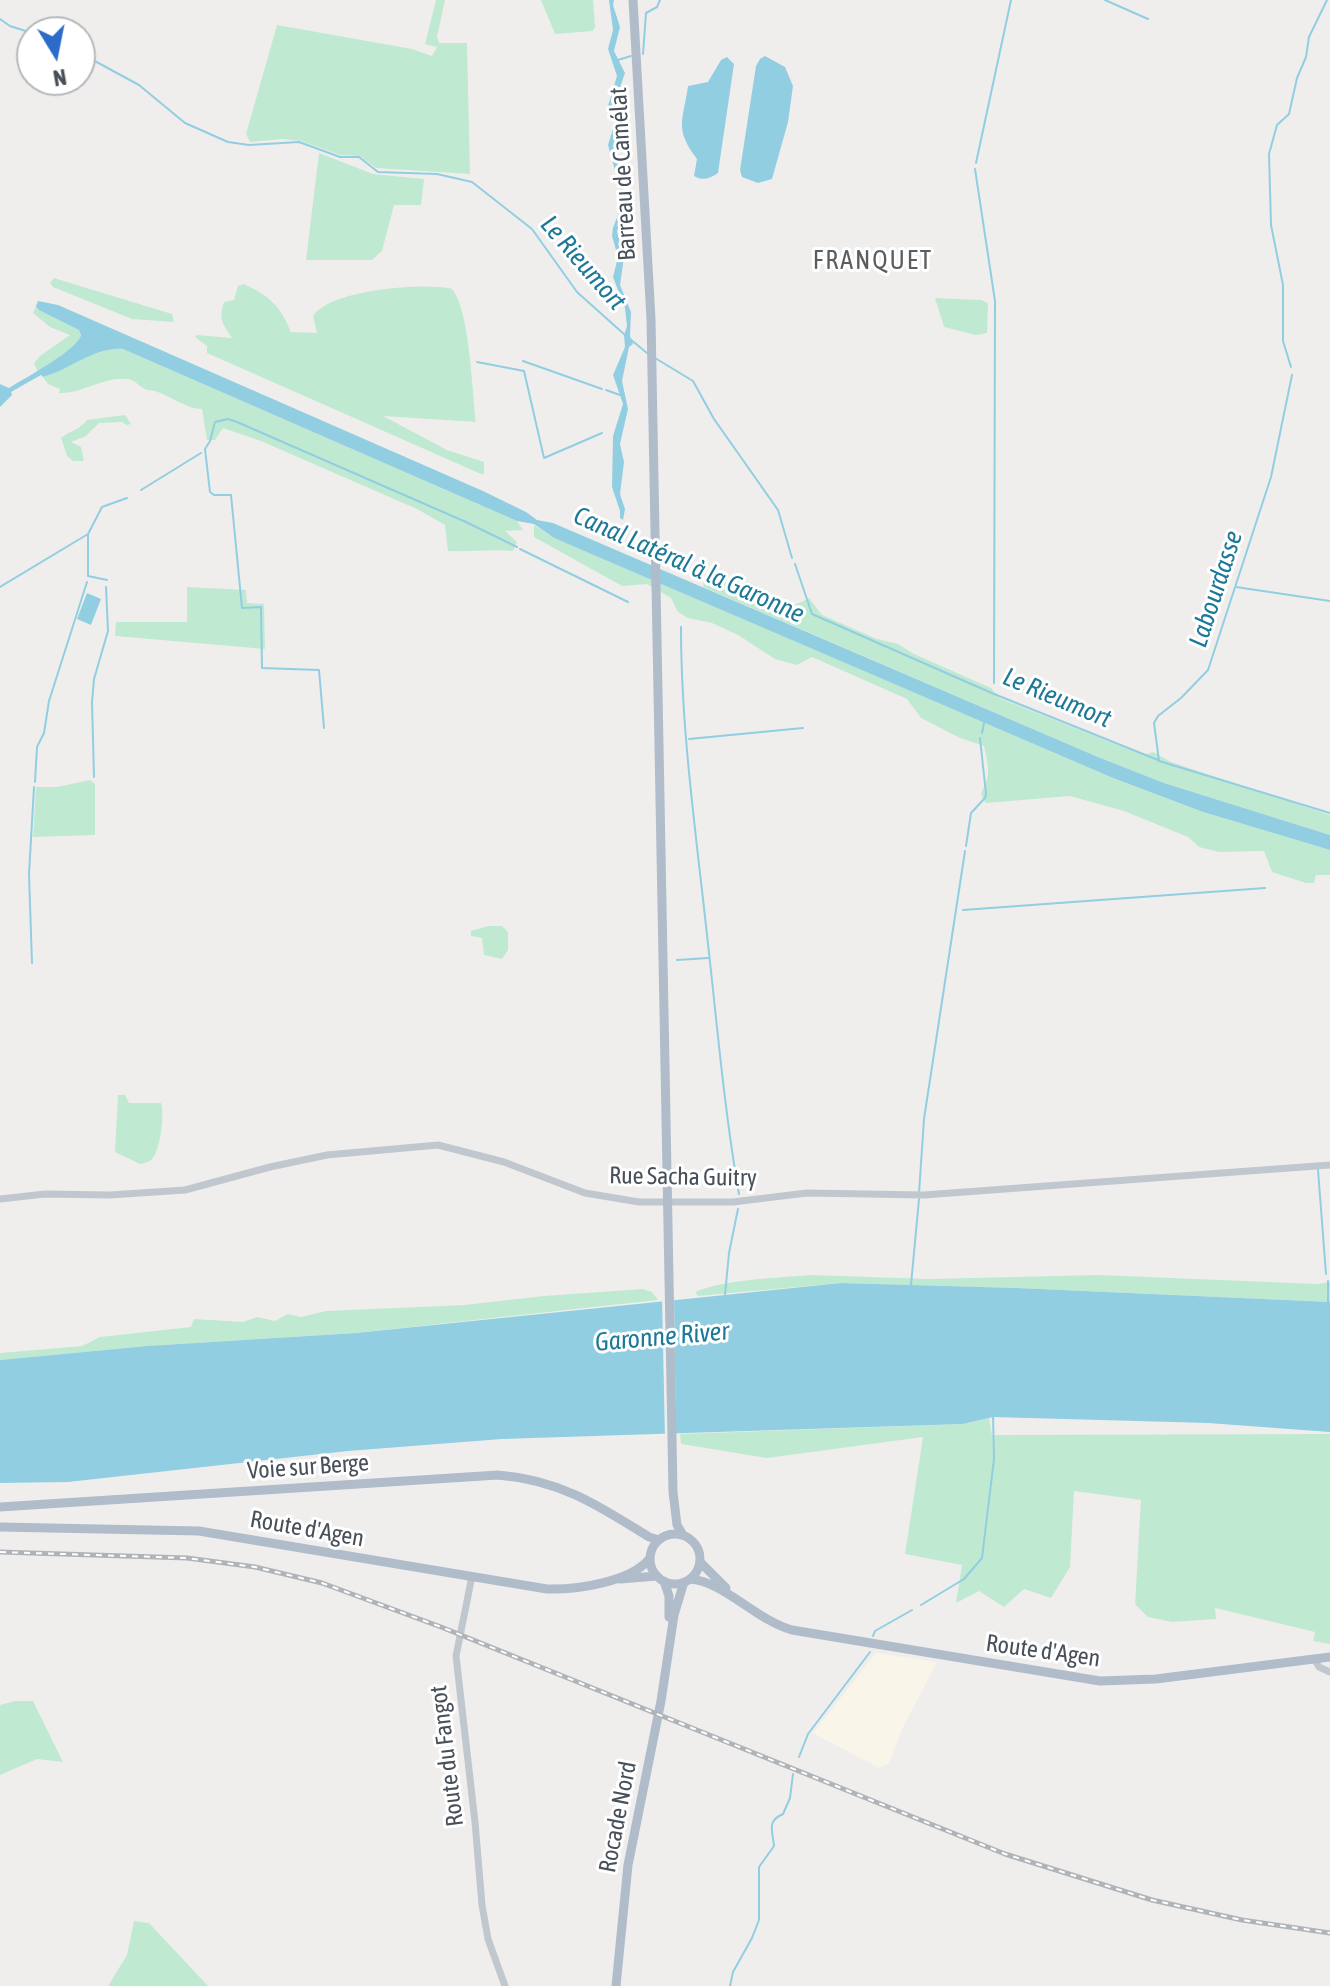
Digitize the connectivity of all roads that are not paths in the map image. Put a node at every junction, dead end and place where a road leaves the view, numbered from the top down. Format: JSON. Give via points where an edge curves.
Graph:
{"nodes":[{"id":1,"x":633,"y":0,"type":"edge"},
{"id":2,"x":1330,"y":1165,"type":"edge"},
{"id":3,"x":0,"y":1199,"type":"edge"},
{"id":4,"x":673,"y":1489,"type":"junction"},
{"id":5,"x":0,"y":1507,"type":"edge"},
{"id":6,"x":611,"y":1513,"type":"junction"},
{"id":7,"x":0,"y":1527,"type":"edge"},
{"id":8,"x":683,"y":1535,"type":"junction"},
{"id":9,"x":664,"y":1537,"type":"junction"},
{"id":10,"x":651,"y":1555,"type":"junction"},
{"id":11,"x":700,"y":1562,"type":"junction"},
{"id":12,"x":472,"y":1576,"type":"junction"},
{"id":13,"x":661,"y":1578,"type":"junction"},
{"id":14,"x":687,"y":1580,"type":"junction"},
{"id":15,"x":605,"y":1582,"type":"junction"},
{"id":16,"x":756,"y":1614,"type":"junction"},
{"id":17,"x":667,"y":1655,"type":"junction"},
{"id":18,"x":1330,"y":1657,"type":"edge"},
{"id":19,"x":1314,"y":1659,"type":"junction"},
{"id":20,"x":1330,"y":1672,"type":"edge"},
{"id":21,"x":505,"y":1986,"type":"edge"},
{"id":22,"x":616,"y":1986,"type":"edge"}],
"edges":[{"from":1,"to":4,"type":"main road","name":"Barreau de Camélat","via":[[652,345]]},
{"from":2,"to":3,"type":"street","name":"Rue Sacha Guitry","via":[[924,1195],[807,1193],[740,1201],[650,1202],[585,1193],[504,1162],[438,1145],[320,1156],[185,1190]]},
{"from":4,"to":8,"type":"main road"},
{"from":4,"to":9,"type":"main road"},
{"from":5,"to":6,"type":"main road","name":"Voie sur Berge","via":[[498,1475],[554,1485]]},
{"from":6,"to":9,"type":"main road","via":[[649,1537]]},
{"from":6,"to":10,"type":"main road"},
{"from":7,"to":12,"type":"main road","name":"Route d'Agen","via":[[199,1531]]},
{"from":8,"to":9,"type":"main road"},
{"from":8,"to":11,"type":"main road","via":[[697,1547]]},
{"from":9,"to":10,"type":"main road"},
{"from":10,"to":13,"type":"main road"},
{"from":10,"to":15,"type":"main road","name":"Route d'Agen","via":[[642,1566]]},
{"from":11,"to":14,"type":"main road"},
{"from":11,"to":16,"type":"main road","name":"Route d'Agen"},
{"from":12,"to":15,"type":"main road","name":"Route d'Agen","via":[[564,1590]]},
{"from":12,"to":21,"type":"street","name":"Route du Fangot","via":[[456,1656],[486,1932]]},
{"from":13,"to":14,"type":"main road"},
{"from":13,"to":15,"type":"main road","name":"Route d'Agen","via":[[645,1575]]},
{"from":13,"to":17,"type":"main road","via":[[669,1596]]},
{"from":14,"to":16,"type":"main road","name":"Route d'Agen","via":[[711,1584]]},
{"from":14,"to":17,"type":"main road","via":[[677,1601]]},
{"from":16,"to":19,"type":"main road","name":"Route d'Agen","via":[[804,1632],[1100,1681]]},
{"from":17,"to":22,"type":"main road","name":"Rocade Nord","via":[[628,1865]]},
{"from":18,"to":19,"type":"main road","name":"Route d'Agen"},
{"from":19,"to":20,"type":"street"}]}
